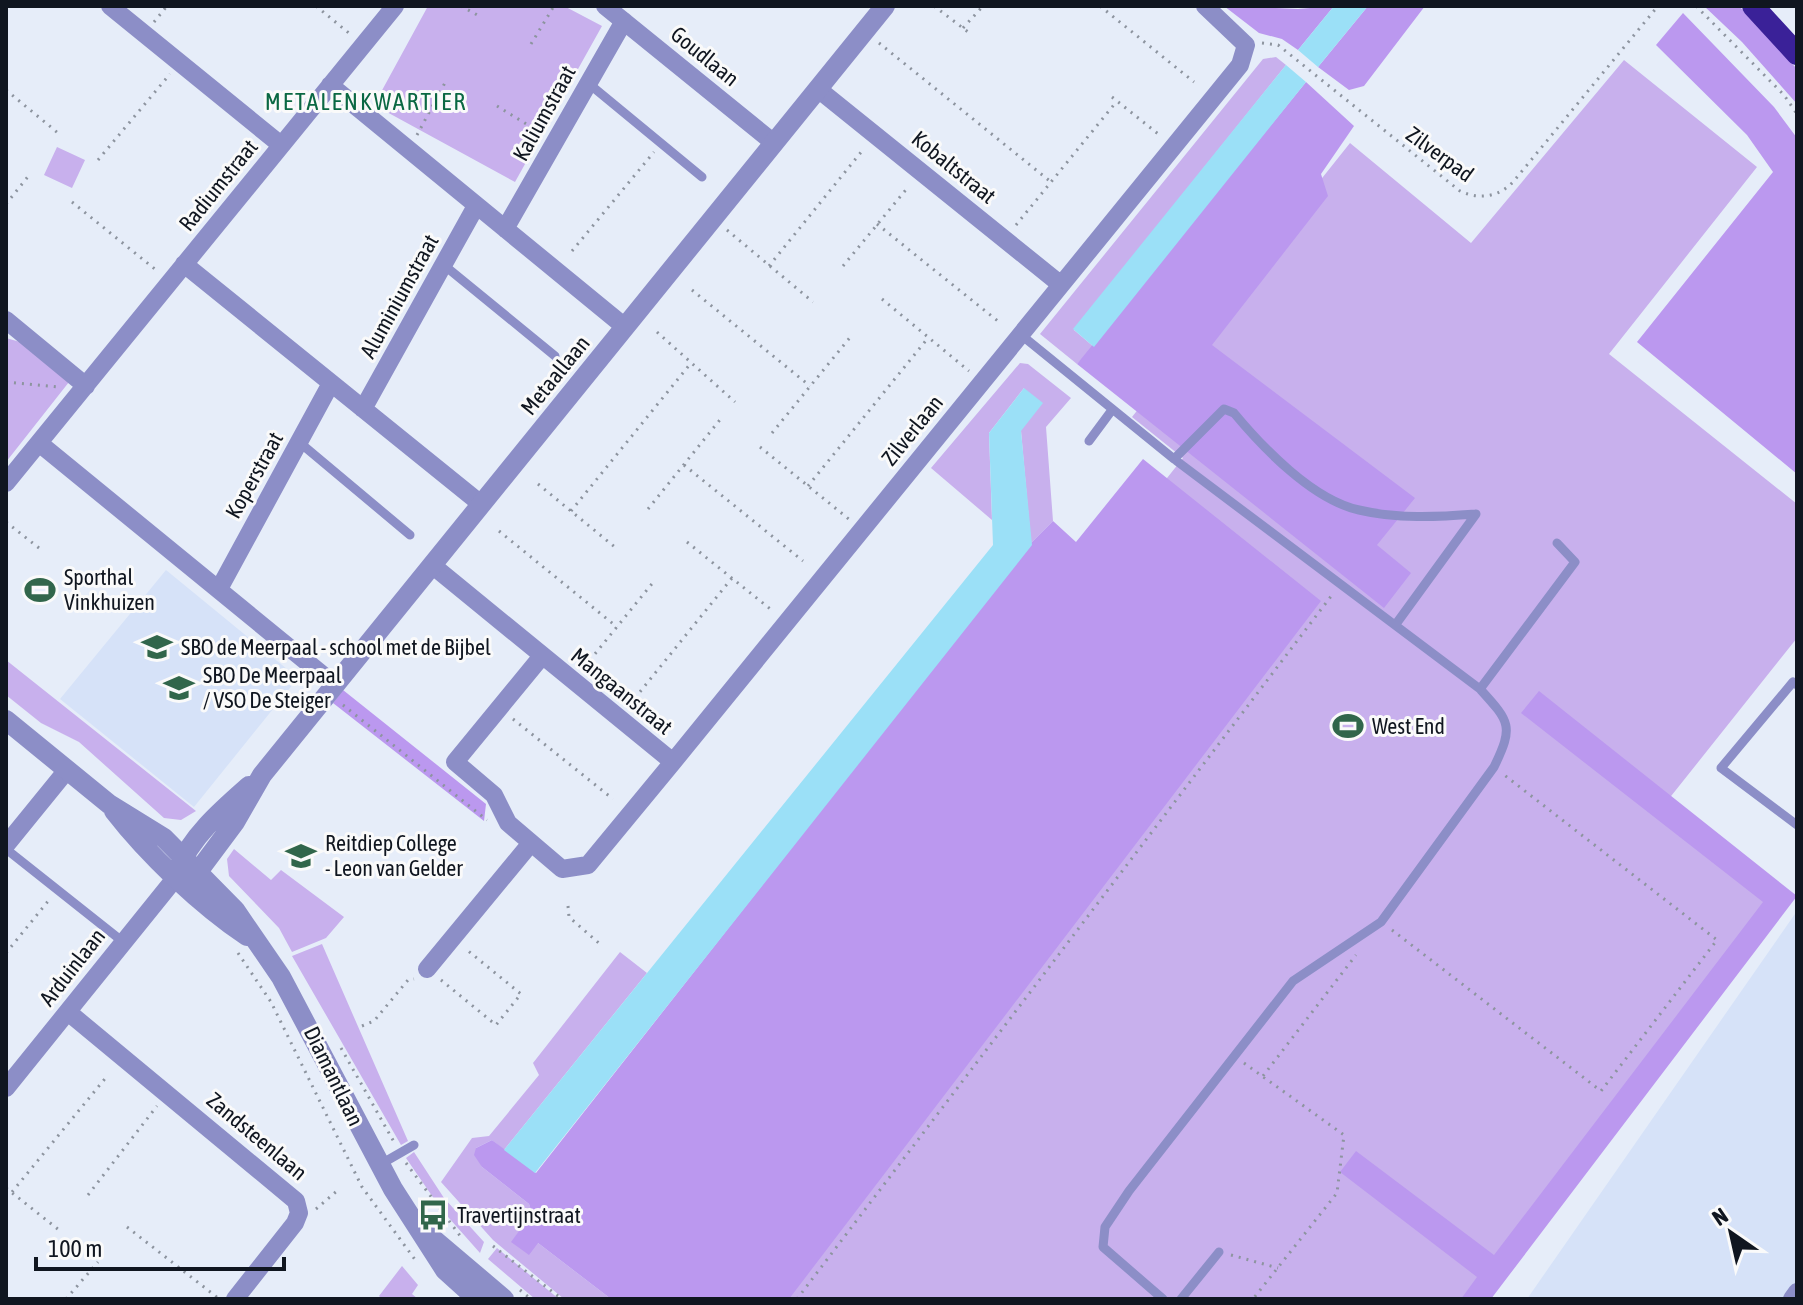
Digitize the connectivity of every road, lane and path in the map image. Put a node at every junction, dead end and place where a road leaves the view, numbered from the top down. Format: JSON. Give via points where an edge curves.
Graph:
{"nodes":[{"id":1,"x":110,"y":6,"type":"edge"},
{"id":2,"x":316,"y":6,"type":"edge"},
{"id":3,"x":395,"y":6,"type":"edge"},
{"id":4,"x":461,"y":6,"type":"edge"},
{"id":5,"x":554,"y":6,"type":"edge"},
{"id":6,"x":605,"y":6,"type":"edge"},
{"id":7,"x":885,"y":6,"type":"edge"},
{"id":8,"x":934,"y":6,"type":"edge"},
{"id":9,"x":983,"y":6,"type":"edge"},
{"id":10,"x":1100,"y":6,"type":"edge"},
{"id":11,"x":1205,"y":6,"type":"edge"},
{"id":12,"x":1658,"y":6,"type":"edge"},
{"id":13,"x":1696,"y":6,"type":"edge"},
{"id":14,"x":1753,"y":6,"type":"edge"},
{"id":15,"x":481,"y":17,"type":"dead end"},
{"id":16,"x":624,"y":21,"type":"junction"},
{"id":17,"x":963,"y":28,"type":"junction"},
{"id":18,"x":972,"y":35,"type":"dead end"},
{"id":19,"x":879,"y":43,"type":"dead end"},
{"id":20,"x":364,"y":44,"type":"junction"},
{"id":21,"x":531,"y":44,"type":"dead end"},
{"id":22,"x":1246,"y":45,"type":"junction"},
{"id":23,"x":1797,"y":54,"type":"edge"},
{"id":24,"x":179,"y":64,"type":"junction"},
{"id":25,"x":447,"y":79,"type":"dead end"},
{"id":26,"x":1194,"y":82,"type":"dead end"},
{"id":27,"x":588,"y":83,"type":"junction"},
{"id":28,"x":330,"y":85,"type":"junction"},
{"id":29,"x":818,"y":89,"type":"junction"},
{"id":30,"x":6,"y":90,"type":"edge"},
{"id":31,"x":1112,"y":97,"type":"dead end"},
{"id":32,"x":1117,"y":101,"type":"junction"},
{"id":33,"x":497,"y":106,"type":"dead end"},
{"id":34,"x":1797,"y":114,"type":"edge"},
{"id":35,"x":1086,"y":127,"type":"dead end"},
{"id":36,"x":1092,"y":132,"type":"junction"},
{"id":37,"x":58,"y":133,"type":"dead end"},
{"id":38,"x":1165,"y":139,"type":"dead end"},
{"id":39,"x":556,"y":143,"type":"junction"},
{"id":40,"x":661,"y":143,"type":"junction"},
{"id":41,"x":774,"y":143,"type":"junction"},
{"id":42,"x":281,"y":145,"type":"junction"},
{"id":43,"x":862,"y":151,"type":"dead end"},
{"id":44,"x":409,"y":153,"type":"junction"},
{"id":45,"x":98,"y":160,"type":"dead end"},
{"id":46,"x":921,"y":171,"type":"junction"},
{"id":47,"x":30,"y":174,"type":"dead end"},
{"id":48,"x":702,"y":177,"type":"dead end"},
{"id":49,"x":1051,"y":182,"type":"junction"},
{"id":50,"x":72,"y":202,"type":"dead end"},
{"id":51,"x":6,"y":204,"type":"edge"},
{"id":52,"x":476,"y":206,"type":"junction"},
{"id":53,"x":877,"y":224,"type":"junction"},
{"id":54,"x":1014,"y":227,"type":"dead end"},
{"id":55,"x":505,"y":229,"type":"junction"},
{"id":56,"x":725,"y":229,"type":"dead end"},
{"id":57,"x":572,"y":251,"type":"dead end"},
{"id":58,"x":184,"y":264,"type":"junction"},
{"id":59,"x":445,"y":266,"type":"junction"},
{"id":60,"x":769,"y":266,"type":"junction"},
{"id":61,"x":843,"y":266,"type":"dead end"},
{"id":62,"x":170,"y":282,"type":"junction"},
{"id":63,"x":1060,"y":284,"type":"junction"},
{"id":64,"x":692,"y":290,"type":"dead end"},
{"id":65,"x":882,"y":299,"type":"dead end"},
{"id":66,"x":813,"y":302,"type":"dead end"},
{"id":67,"x":6,"y":320,"type":"edge"},
{"id":68,"x":999,"y":322,"type":"dead end"},
{"id":69,"x":625,"y":327,"type":"junction"},
{"id":70,"x":657,"y":332,"type":"dead end"},
{"id":71,"x":1020,"y":334,"type":"junction"},
{"id":72,"x":852,"y":335,"type":"dead end"},
{"id":73,"x":928,"y":338,"type":"junction"},
{"id":74,"x":555,"y":356,"type":"dead end"},
{"id":75,"x":691,"y":363,"type":"junction"},
{"id":76,"x":6,"y":382,"type":"edge"},
{"id":77,"x":982,"y":382,"type":"junction"},
{"id":78,"x":330,"y":385,"type":"junction"},
{"id":79,"x":86,"y":386,"type":"junction"},
{"id":80,"x":810,"y":386,"type":"junction"},
{"id":81,"x":735,"y":402,"type":"dead end"},
{"id":82,"x":363,"y":409,"type":"junction"},
{"id":83,"x":1112,"y":410,"type":"junction"},
{"id":84,"x":723,"y":416,"type":"dead end"},
{"id":85,"x":772,"y":433,"type":"dead end"},
{"id":86,"x":1089,"y":441,"type":"dead end"},
{"id":87,"x":299,"y":442,"type":"junction"},
{"id":88,"x":39,"y":443,"type":"junction"},
{"id":89,"x":760,"y":447,"type":"dead end"},
{"id":90,"x":1174,"y":459,"type":"junction"},
{"id":91,"x":684,"y":465,"type":"junction"},
{"id":92,"x":6,"y":483,"type":"edge"},
{"id":93,"x":538,"y":484,"type":"dead end"},
{"id":94,"x":808,"y":486,"type":"junction"},
{"id":95,"x":481,"y":504,"type":"junction"},
{"id":96,"x":648,"y":509,"type":"dead end"},
{"id":97,"x":571,"y":511,"type":"junction"},
{"id":98,"x":6,"y":522,"type":"edge"},
{"id":99,"x":862,"y":530,"type":"junction"},
{"id":100,"x":499,"y":531,"type":"dead end"},
{"id":101,"x":410,"y":535,"type":"dead end"},
{"id":102,"x":687,"y":542,"type":"dead end"},
{"id":103,"x":1557,"y":543,"type":"dead end"},
{"id":104,"x":39,"y":548,"type":"dead end"},
{"id":105,"x":616,"y":548,"type":"dead end"},
{"id":106,"x":803,"y":561,"type":"dead end"},
{"id":107,"x":432,"y":565,"type":"junction"},
{"id":108,"x":732,"y":578,"type":"junction"},
{"id":109,"x":655,"y":580,"type":"dead end"},
{"id":110,"x":1339,"y":585,"type":"junction"},
{"id":111,"x":219,"y":589,"type":"junction"},
{"id":112,"x":788,"y":623,"type":"junction"},
{"id":113,"x":1396,"y":624,"type":"junction"},
{"id":114,"x":617,"y":627,"type":"junction"},
{"id":115,"x":542,"y":656,"type":"junction"},
{"id":116,"x":590,"y":660,"type":"dead end"},
{"id":117,"x":1797,"y":685,"type":"edge"},
{"id":118,"x":1480,"y":689,"type":"junction"},
{"id":119,"x":338,"y":694,"type":"junction"},
{"id":120,"x":635,"y":698,"type":"dead end"},
{"id":121,"x":507,"y":714,"type":"dead end"},
{"id":122,"x":6,"y":720,"type":"edge"},
{"id":123,"x":673,"y":762,"type":"junction"},
{"id":124,"x":1494,"y":767,"type":"junction"},
{"id":125,"x":67,"y":770,"type":"junction"},
{"id":126,"x":613,"y":799,"type":"dead end"},
{"id":127,"x":490,"y":823,"type":"dead end"},
{"id":128,"x":1797,"y":825,"type":"edge"},
{"id":129,"x":531,"y":843,"type":"junction"},
{"id":130,"x":6,"y":847,"type":"edge"},
{"id":131,"x":185,"y":869,"type":"junction"},
{"id":132,"x":562,"y":869,"type":"joint"},
{"id":133,"x":57,"y":890,"type":"junction"},
{"id":134,"x":568,"y":906,"type":"dead end"},
{"id":135,"x":1381,"y":922,"type":"junction"},
{"id":136,"x":452,"y":938,"type":"junction"},
{"id":137,"x":122,"y":941,"type":"junction"},
{"id":138,"x":600,"y":944,"type":"dead end"},
{"id":139,"x":236,"y":951,"type":"dead end"},
{"id":140,"x":6,"y":953,"type":"edge"},
{"id":141,"x":427,"y":969,"type":"junction"},
{"id":142,"x":68,"y":1012,"type":"junction"},
{"id":143,"x":362,"y":1026,"type":"dead end"},
{"id":144,"x":1234,"y":1057,"type":"junction"},
{"id":145,"x":10,"y":1075,"type":"edge"},
{"id":146,"x":108,"y":1075,"type":"dead end"},
{"id":147,"x":1263,"y":1076,"type":"junction"},
{"id":148,"x":168,"y":1092,"type":"junction"},
{"id":149,"x":414,"y":1145,"type":"dead end"},
{"id":150,"x":378,"y":1165,"type":"junction"},
{"id":151,"x":6,"y":1188,"type":"edge"},
{"id":152,"x":338,"y":1190,"type":"dead end"},
{"id":153,"x":12,"y":1192,"type":"junction"},
{"id":154,"x":88,"y":1195,"type":"dead end"},
{"id":155,"x":316,"y":1209,"type":"dead end"},
{"id":156,"x":440,"y":1213,"type":"dead end"},
{"id":157,"x":127,"y":1227,"type":"dead end"},
{"id":158,"x":421,"y":1229,"type":"junction"},
{"id":159,"x":59,"y":1230,"type":"dead end"},
{"id":160,"x":464,"y":1240,"type":"dead end"},
{"id":161,"x":493,"y":1246,"type":"dead end"},
{"id":162,"x":1219,"y":1252,"type":"joint"},
{"id":163,"x":98,"y":1262,"type":"dead end"},
{"id":164,"x":1278,"y":1268,"type":"junction"},
{"id":165,"x":425,"y":1270,"type":"dead end"},
{"id":166,"x":1797,"y":1292,"type":"edge"},
{"id":167,"x":498,"y":1297,"type":"edge"},
{"id":168,"x":66,"y":1299,"type":"edge"},
{"id":169,"x":219,"y":1299,"type":"edge"},
{"id":170,"x":235,"y":1299,"type":"edge"},
{"id":171,"x":477,"y":1299,"type":"edge"},
{"id":172,"x":562,"y":1299,"type":"edge"},
{"id":173,"x":797,"y":1299,"type":"edge"},
{"id":174,"x":1163,"y":1299,"type":"edge"},
{"id":175,"x":1181,"y":1299,"type":"edge"},
{"id":176,"x":1253,"y":1299,"type":"edge"},
{"id":177,"x":1792,"y":1299,"type":"edge"}],
"edges":[{"from":1,"to":24,"type":"street"},
{"from":2,"to":20,"type":"path"},
{"from":3,"to":20,"type":"street","name":"Radiumstraat"},
{"from":4,"to":15,"type":"path"},
{"from":5,"to":21,"type":"path"},
{"from":6,"to":16,"type":"street","name":"Goudlaan"},
{"from":7,"to":29,"type":"street","name":"Metaallaan"},
{"from":8,"to":17,"type":"path"},
{"from":9,"to":17,"type":"path"},
{"from":10,"to":26,"type":"path"},
{"from":11,"to":22,"type":"street"},
{"from":12,"to":22,"type":"path","name":"Zilverpad","via":[[1513,182],[1485,196],[1453,186],[1278,45]]},
{"from":13,"to":34,"type":"path"},
{"from":14,"to":23,"type":"highway"},
{"from":16,"to":27,"type":"street","name":"Kaliumstraat"},
{"from":16,"to":41,"type":"street","name":"Goudlaan"},
{"from":17,"to":18,"type":"path"},
{"from":19,"to":49,"type":"path"},
{"from":20,"to":28,"type":"street","name":"Radiumstraat"},
{"from":22,"to":63,"type":"street","name":"Zilverlaan","via":[[1240,65]]},
{"from":24,"to":42,"type":"street"},
{"from":24,"to":45,"type":"path"},
{"from":25,"to":44,"type":"path"},
{"from":27,"to":39,"type":"street","name":"Kaliumstraat"},
{"from":27,"to":40,"type":"lane"},
{"from":28,"to":42,"type":"street","name":"Radiumstraat"},
{"from":28,"to":44,"type":"street"},
{"from":29,"to":41,"type":"street","name":"Metaallaan"},
{"from":29,"to":46,"type":"street","name":"Kobaltstraat"},
{"from":30,"to":37,"type":"path"},
{"from":31,"to":32,"type":"path"},
{"from":32,"to":36,"type":"path"},
{"from":32,"to":38,"type":"path"},
{"from":33,"to":39,"type":"path"},
{"from":35,"to":36,"type":"path"},
{"from":36,"to":49,"type":"path"},
{"from":39,"to":55,"type":"street","name":"Kaliumstraat"},
{"from":40,"to":48,"type":"lane"},
{"from":40,"to":57,"type":"path"},
{"from":41,"to":69,"type":"street","name":"Metaallaan"},
{"from":42,"to":58,"type":"street","name":"Radiumstraat"},
{"from":43,"to":60,"type":"path"},
{"from":44,"to":52,"type":"street"},
{"from":46,"to":53,"type":"path"},
{"from":46,"to":63,"type":"street","name":"Kobaltstraat"},
{"from":47,"to":51,"type":"path"},
{"from":49,"to":54,"type":"path"},
{"from":50,"to":62,"type":"path"},
{"from":52,"to":55,"type":"street"},
{"from":52,"to":59,"type":"street","name":"Aluminiumstraat"},
{"from":53,"to":61,"type":"path"},
{"from":53,"to":68,"type":"path"},
{"from":55,"to":69,"type":"street"},
{"from":56,"to":60,"type":"path"},
{"from":58,"to":62,"type":"street","name":"Radiumstraat"},
{"from":58,"to":78,"type":"street"},
{"from":59,"to":74,"type":"lane"},
{"from":59,"to":82,"type":"street","name":"Aluminiumstraat"},
{"from":60,"to":66,"type":"path"},
{"from":62,"to":79,"type":"street","name":"Radiumstraat"},
{"from":63,"to":71,"type":"street","name":"Zilverlaan"},
{"from":64,"to":80,"type":"path"},
{"from":65,"to":73,"type":"path"},
{"from":67,"to":79,"type":"street"},
{"from":69,"to":95,"type":"street","name":"Metaallaan"},
{"from":70,"to":75,"type":"path"},
{"from":71,"to":77,"type":"street","name":"Zilverlaan"},
{"from":71,"to":83,"type":"lane"},
{"from":72,"to":80,"type":"path"},
{"from":73,"to":77,"type":"path"},
{"from":73,"to":94,"type":"path"},
{"from":75,"to":81,"type":"path"},
{"from":75,"to":97,"type":"path"},
{"from":76,"to":79,"type":"path"},
{"from":77,"to":99,"type":"street","name":"Zilverlaan"},
{"from":78,"to":82,"type":"street"},
{"from":78,"to":87,"type":"street","name":"Koperstraat"},
{"from":79,"to":88,"type":"street","name":"Radiumstraat"},
{"from":80,"to":85,"type":"path"},
{"from":82,"to":95,"type":"street"},
{"from":83,"to":86,"type":"lane"},
{"from":83,"to":90,"type":"lane"},
{"from":84,"to":91,"type":"path"},
{"from":87,"to":101,"type":"lane"},
{"from":87,"to":111,"type":"street","name":"Koperstraat"},
{"from":88,"to":92,"type":"street","name":"Radiumstraat"},
{"from":88,"to":111,"type":"street"},
{"from":89,"to":94,"type":"path"},
{"from":90,"to":110,"type":"lane"},
{"from":90,"to":113,"type":"lane","via":[[1224,409],[1234,413],[1278,461],[1357,510],[1428,518],[1476,514]]},
{"from":91,"to":96,"type":"path"},
{"from":91,"to":106,"type":"path"},
{"from":93,"to":97,"type":"path"},
{"from":94,"to":99,"type":"path"},
{"from":95,"to":107,"type":"street","name":"Metaallaan"},
{"from":97,"to":105,"type":"path"},
{"from":98,"to":104,"type":"path"},
{"from":99,"to":112,"type":"street","name":"Zilverlaan"},
{"from":100,"to":114,"type":"path"},
{"from":102,"to":108,"type":"path"},
{"from":103,"to":118,"type":"lane","via":[[1575,562]]},
{"from":107,"to":115,"type":"street","name":"Mangaanstraat"},
{"from":107,"to":119,"type":"street","name":"Metaallaan"},
{"from":108,"to":112,"type":"path"},
{"from":108,"to":120,"type":"path"},
{"from":109,"to":114,"type":"path"},
{"from":110,"to":113,"type":"lane"},
{"from":110,"to":173,"type":"path"},
{"from":111,"to":119,"type":"street"},
{"from":112,"to":123,"type":"street","name":"Zilverlaan"},
{"from":113,"to":118,"type":"lane"},
{"from":114,"to":116,"type":"path"},
{"from":115,"to":123,"type":"street","name":"Mangaanstraat"},
{"from":115,"to":129,"type":"street","name":"Mangaanstraat","via":[[455,762],[494,795],[508,823]]},
{"from":117,"to":128,"type":"lane","via":[[1793,682],[1721,768]]},
{"from":118,"to":124,"type":"lane","via":[[1506,718],[1508,741]]},
{"from":119,"to":127,"type":"path"},
{"from":119,"to":131,"type":"street","name":"Metaallaan","via":[[262,775],[235,822]]},
{"from":121,"to":126,"type":"path"},
{"from":122,"to":125,"type":"street","name":"Diamantlaan"},
{"from":123,"to":132,"type":"street","name":"Zilverlaan","via":[[588,865]]},
{"from":124,"to":135,"type":"lane"},
{"from":124,"to":135,"type":"path","via":[[1717,940],[1601,1091]]},
{"from":125,"to":130,"type":"street"},
{"from":125,"to":131,"type":"street","name":"Diamantlaan","via":[[109,804],[146,824]]},
{"from":129,"to":132,"type":"street","name":"Mangaanstraat"},
{"from":129,"to":136,"type":"street"},
{"from":130,"to":133,"type":"lane"},
{"from":131,"to":137,"type":"street","name":"Arduinlaan"},
{"from":131,"to":150,"type":"street","name":"Diamantlaan","via":[[225,922],[257,943],[294,1000]]},
{"from":133,"to":137,"type":"lane"},
{"from":133,"to":140,"type":"path"},
{"from":134,"to":138,"type":"path","via":[[569,917]]},
{"from":135,"to":144,"type":"lane","via":[[1293,981]]},
{"from":135,"to":147,"type":"path"},
{"from":136,"to":141,"type":"street"},
{"from":136,"to":141,"type":"path","via":[[521,994],[496,1025]]},
{"from":137,"to":142,"type":"street","name":"Arduinlaan"},
{"from":139,"to":165,"type":"path","name":"Diamantlaan","via":[[271,1002],[362,1187],[401,1245]]},
{"from":141,"to":143,"type":"path","via":[[408,980],[374,1021]]},
{"from":142,"to":145,"type":"street","name":"Arduinlaan"},
{"from":142,"to":148,"type":"street","name":"Zandsteenlaan"},
{"from":144,"to":147,"type":"path"},
{"from":144,"to":174,"type":"lane","via":[[1105,1227],[1103,1247]]},
{"from":146,"to":153,"type":"path"},
{"from":147,"to":164,"type":"path","via":[[1344,1135],[1337,1193]]},
{"from":148,"to":154,"type":"path"},
{"from":148,"to":170,"type":"street","name":"Zandsteenlaan","via":[[296,1201],[295,1223]]},
{"from":149,"to":150,"type":"lane"},
{"from":150,"to":158,"type":"street","name":"Diamantlaan"},
{"from":151,"to":153,"type":"path"},
{"from":152,"to":155,"type":"path"},
{"from":153,"to":159,"type":"path"},
{"from":156,"to":160,"type":"path"},
{"from":157,"to":169,"type":"path"},
{"from":158,"to":167,"type":"street","name":"Diamantlaan"},
{"from":158,"to":171,"type":"street","name":"Diamantlaan","via":[[445,1270]]},
{"from":161,"to":172,"type":"path"},
{"from":162,"to":164,"type":"path"},
{"from":162,"to":175,"type":"lane"},
{"from":163,"to":168,"type":"path"},
{"from":164,"to":176,"type":"path"},
{"from":166,"to":177,"type":"street"}]}
